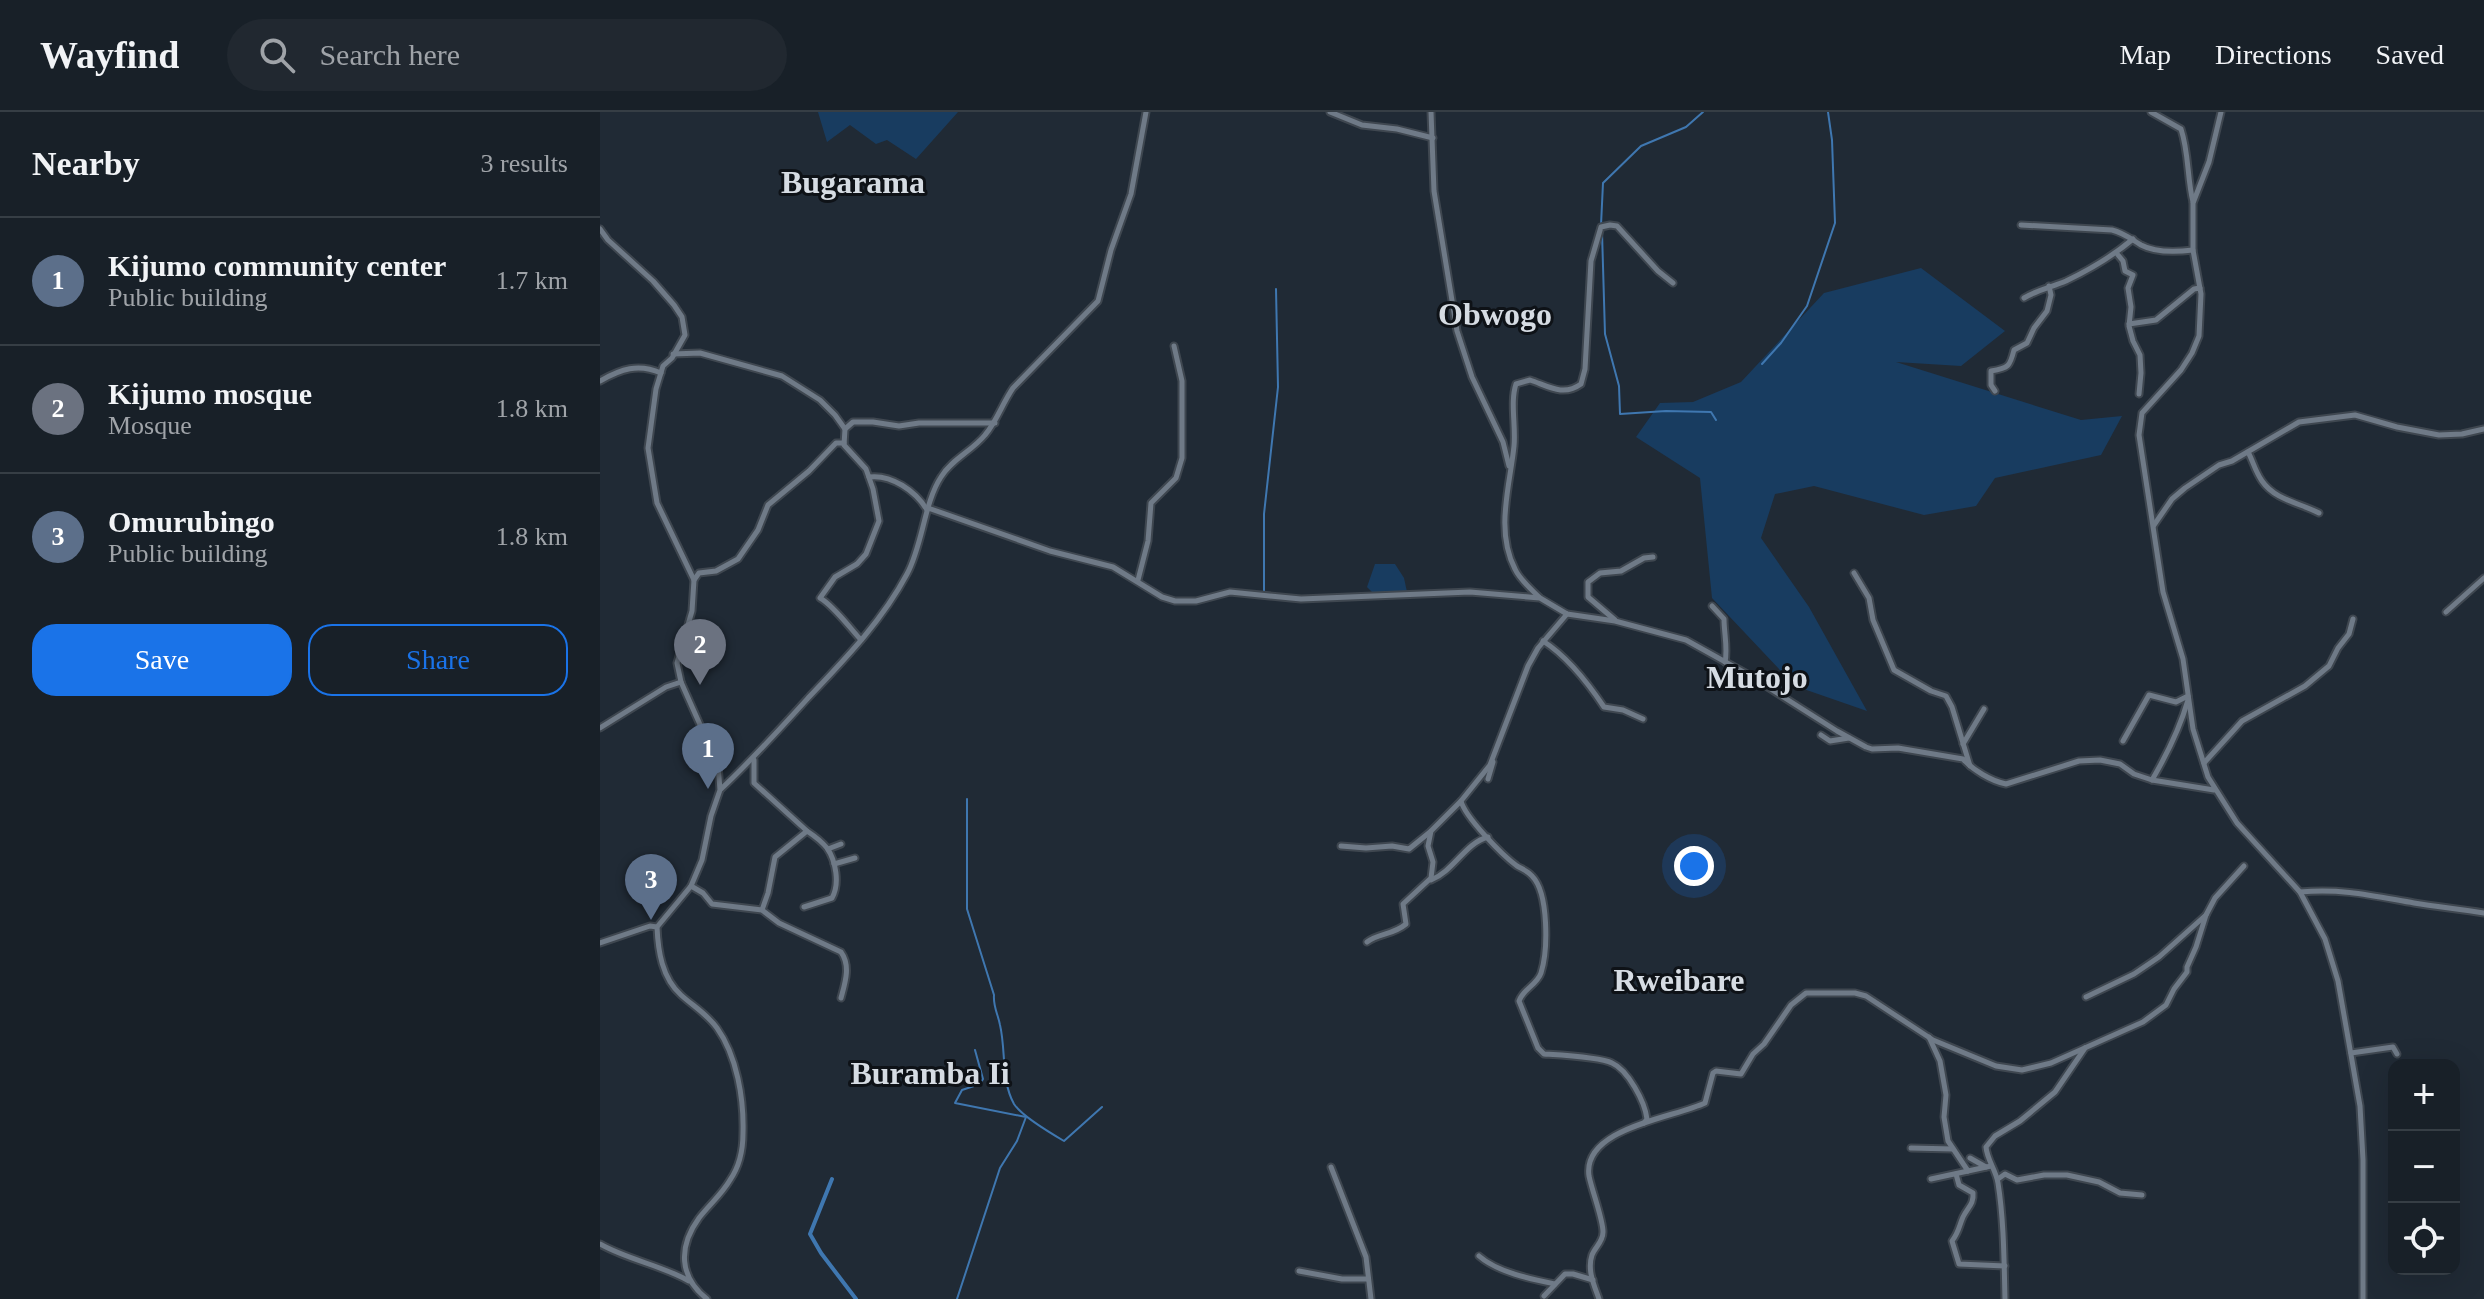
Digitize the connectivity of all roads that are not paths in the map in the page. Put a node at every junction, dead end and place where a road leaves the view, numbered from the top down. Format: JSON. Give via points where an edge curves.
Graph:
{"nodes":[{"id":1,"x":1146,"y":112,"type":"edge"},
{"id":2,"x":1330,"y":112,"type":"edge"},
{"id":3,"x":1431,"y":112,"type":"edge"},
{"id":4,"x":2151,"y":112,"type":"edge"},
{"id":5,"x":2221,"y":112,"type":"edge"},
{"id":6,"x":1433,"y":138,"type":"junction"},
{"id":7,"x":2193,"y":203,"type":"junction"},
{"id":8,"x":2021,"y":225,"type":"dead end"},
{"id":9,"x":600,"y":229,"type":"edge"},
{"id":10,"x":2133,"y":239,"type":"junction"},
{"id":11,"x":2193,"y":250,"type":"junction"},
{"id":12,"x":2118,"y":255,"type":"dead end"},
{"id":13,"x":1673,"y":283,"type":"dead end"},
{"id":14,"x":2049,"y":286,"type":"junction"},
{"id":15,"x":2201,"y":288,"type":"junction"},
{"id":16,"x":2024,"y":298,"type":"dead end"},
{"id":17,"x":2129,"y":324,"type":"junction"},
{"id":18,"x":1174,"y":346,"type":"dead end"},
{"id":19,"x":672,"y":354,"type":"junction"},
{"id":20,"x":661,"y":373,"type":"junction"},
{"id":21,"x":600,"y":381,"type":"edge"},
{"id":22,"x":1995,"y":391,"type":"dead end"},
{"id":23,"x":2139,"y":394,"type":"dead end"},
{"id":24,"x":995,"y":423,"type":"junction"},
{"id":25,"x":845,"y":429,"type":"junction"},
{"id":26,"x":2484,"y":429,"type":"edge"},
{"id":27,"x":844,"y":443,"type":"junction"},
{"id":28,"x":2248,"y":452,"type":"junction"},
{"id":29,"x":1510,"y":470,"type":"junction"},
{"id":30,"x":869,"y":477,"type":"junction"},
{"id":31,"x":928,"y":510,"type":"junction"},
{"id":32,"x":2319,"y":513,"type":"dead end"},
{"id":33,"x":2154,"y":526,"type":"junction"},
{"id":34,"x":1653,"y":557,"type":"dead end"},
{"id":35,"x":1854,"y":573,"type":"dead end"},
{"id":36,"x":2484,"y":578,"type":"edge"},
{"id":37,"x":694,"y":580,"type":"junction"},
{"id":38,"x":1138,"y":580,"type":"junction"},
{"id":39,"x":1540,"y":598,"type":"junction"},
{"id":40,"x":1712,"y":606,"type":"dead end"},
{"id":41,"x":2446,"y":612,"type":"dead end"},
{"id":42,"x":1567,"y":614,"type":"junction"},
{"id":43,"x":2353,"y":619,"type":"dead end"},
{"id":44,"x":1615,"y":621,"type":"junction"},
{"id":45,"x":861,"y":640,"type":"junction"},
{"id":46,"x":1543,"y":641,"type":"junction"},
{"id":47,"x":1725,"y":662,"type":"junction"},
{"id":48,"x":681,"y":682,"type":"junction"},
{"id":49,"x":2189,"y":695,"type":"junction"},
{"id":50,"x":1984,"y":709,"type":"dead end"},
{"id":51,"x":1643,"y":719,"type":"dead end"},
{"id":52,"x":600,"y":728,"type":"edge"},
{"id":53,"x":1821,"y":735,"type":"dead end"},
{"id":54,"x":1850,"y":738,"type":"junction"},
{"id":55,"x":2123,"y":741,"type":"dead end"},
{"id":56,"x":1963,"y":744,"type":"junction"},
{"id":57,"x":754,"y":758,"type":"junction"},
{"id":58,"x":1491,"y":761,"type":"junction"},
{"id":59,"x":2204,"y":764,"type":"junction"},
{"id":60,"x":1970,"y":767,"type":"junction"},
{"id":61,"x":1488,"y":779,"type":"dead end"},
{"id":62,"x":2152,"y":780,"type":"junction"},
{"id":63,"x":720,"y":790,"type":"junction"},
{"id":64,"x":2214,"y":790,"type":"junction"},
{"id":65,"x":1461,"y":801,"type":"junction"},
{"id":66,"x":807,"y":831,"type":"junction"},
{"id":67,"x":1431,"y":831,"type":"junction"},
{"id":68,"x":1488,"y":837,"type":"junction"},
{"id":69,"x":841,"y":844,"type":"dead end"},
{"id":70,"x":1341,"y":846,"type":"dead end"},
{"id":71,"x":828,"y":849,"type":"junction"},
{"id":72,"x":855,"y":858,"type":"dead end"},
{"id":73,"x":834,"y":864,"type":"junction"},
{"id":74,"x":2244,"y":866,"type":"dead end"},
{"id":75,"x":1430,"y":880,"type":"junction"},
{"id":76,"x":691,"y":886,"type":"junction"},
{"id":77,"x":2300,"y":892,"type":"junction"},
{"id":78,"x":804,"y":907,"type":"dead end"},
{"id":79,"x":762,"y":910,"type":"junction"},
{"id":80,"x":2484,"y":913,"type":"edge"},
{"id":81,"x":2206,"y":915,"type":"junction"},
{"id":82,"x":657,"y":927,"type":"junction"},
{"id":83,"x":1367,"y":942,"type":"dead end"},
{"id":84,"x":600,"y":943,"type":"edge"},
{"id":85,"x":2086,"y":997,"type":"dead end"},
{"id":86,"x":841,"y":998,"type":"dead end"},
{"id":87,"x":1929,"y":1037,"type":"junction"},
{"id":88,"x":2085,"y":1048,"type":"junction"},
{"id":89,"x":2351,"y":1053,"type":"junction"},
{"id":90,"x":2397,"y":1054,"type":"dead end"},
{"id":91,"x":1643,"y":1124,"type":"junction"},
{"id":92,"x":1911,"y":1148,"type":"dead end"},
{"id":93,"x":1953,"y":1149,"type":"junction"},
{"id":94,"x":1970,"y":1158,"type":"dead end"},
{"id":95,"x":1988,"y":1166,"type":"junction"},
{"id":96,"x":1331,"y":1167,"type":"dead end"},
{"id":97,"x":1968,"y":1171,"type":"junction"},
{"id":98,"x":1956,"y":1174,"type":"junction"},
{"id":99,"x":1931,"y":1179,"type":"dead end"},
{"id":100,"x":1998,"y":1179,"type":"junction"},
{"id":101,"x":2142,"y":1195,"type":"dead end"},
{"id":102,"x":600,"y":1244,"type":"edge"},
{"id":103,"x":1479,"y":1256,"type":"dead end"},
{"id":104,"x":2005,"y":1266,"type":"junction"},
{"id":105,"x":1299,"y":1271,"type":"dead end"},
{"id":106,"x":1367,"y":1279,"type":"junction"},
{"id":107,"x":1593,"y":1280,"type":"junction"},
{"id":108,"x":690,"y":1282,"type":"junction"},
{"id":109,"x":1555,"y":1284,"type":"junction"},
{"id":110,"x":1544,"y":1296,"type":"dead end"},
{"id":111,"x":707,"y":1299,"type":"edge"},
{"id":112,"x":1371,"y":1299,"type":"edge"},
{"id":113,"x":1599,"y":1299,"type":"edge"},
{"id":114,"x":2005,"y":1299,"type":"edge"},
{"id":115,"x":2363,"y":1299,"type":"edge"}],
"edges":[{"from":1,"to":24,"type":"street","via":[[1131,194],[1098,301],[1013,388]]},
{"from":2,"to":6,"type":"street","via":[[1362,125]]},
{"from":3,"to":6,"type":"street"},
{"from":4,"to":7,"type":"street","via":[[2181,129]]},
{"from":5,"to":7,"type":"street"},
{"from":6,"to":29,"type":"street","via":[[1434,191],[1457,331]]},
{"from":7,"to":11,"type":"street"},
{"from":8,"to":10,"type":"street","via":[[2112,230]]},
{"from":9,"to":19,"type":"street","via":[[682,317],[685,335]]},
{"from":10,"to":11,"type":"street","via":[[2154,250]]},
{"from":10,"to":14,"type":"street","via":[[2097,264]]},
{"from":11,"to":15,"type":"street"},
{"from":12,"to":17,"type":"street","via":[[2133,276]]},
{"from":13,"to":29,"type":"street","via":[[1617,226],[1599,229],[1591,261],[1583,379],[1567,391],[1530,380],[1516,384]]},
{"from":14,"to":16,"type":"street"},
{"from":14,"to":22,"type":"street","via":[[2047,311],[2027,343],[2014,350],[2011,363],[1991,371]]},
{"from":15,"to":17,"type":"street","via":[[2156,320]]},
{"from":15,"to":33,"type":"street","via":[[2199,336],[2192,353],[2140,418]]},
{"from":17,"to":23,"type":"street","via":[[2140,355]]},
{"from":18,"to":38,"type":"street","via":[[1182,381],[1182,458],[1176,478],[1151,503]]},
{"from":19,"to":20,"type":"street"},
{"from":19,"to":25,"type":"street","via":[[700,353],[782,376],[820,400]]},
{"from":20,"to":21,"type":"street","via":[[641,366]]},
{"from":20,"to":37,"type":"street","via":[[648,448],[650,467],[661,513]]},
{"from":24,"to":25,"type":"street","via":[[853,422]]},
{"from":24,"to":31,"type":"street","via":[[949,465]]},
{"from":25,"to":27,"type":"street"},
{"from":26,"to":28,"type":"street","via":[[2439,435],[2355,415],[2299,422]]},
{"from":27,"to":30,"type":"street"},
{"from":27,"to":37,"type":"street","via":[[836,443],[768,505],[738,559],[699,573]]},
{"from":28,"to":32,"type":"street","via":[[2267,487]]},
{"from":28,"to":33,"type":"street","via":[[2214,467],[2178,493]]},
{"from":29,"to":39,"type":"street","via":[[1504,518],[1510,556],[1522,580]]},
{"from":30,"to":31,"type":"street","via":[[883,477],[909,490]]},
{"from":30,"to":45,"type":"street","via":[[877,530],[866,554],[835,577],[820,598]]},
{"from":31,"to":38,"type":"street","via":[[1113,567]]},
{"from":31,"to":45,"type":"street","via":[[908,572]]},
{"from":33,"to":49,"type":"street","via":[[2163,592]]},
{"from":34,"to":44,"type":"street","via":[[1621,571],[1600,573],[1588,582],[1588,597]]},
{"from":35,"to":56,"type":"street","via":[[1869,598],[1894,670],[1946,696]]},
{"from":36,"to":41,"type":"street"},
{"from":37,"to":48,"type":"street","via":[[692,611],[677,663]]},
{"from":38,"to":39,"type":"street","via":[[1162,597],[1184,602],[1230,592],[1301,599],[1470,592]]},
{"from":39,"to":42,"type":"street"},
{"from":40,"to":47,"type":"street","via":[[1724,619]]},
{"from":42,"to":44,"type":"street"},
{"from":42,"to":46,"type":"street"},
{"from":43,"to":59,"type":"street","via":[[2329,666],[2305,686],[2242,721]]},
{"from":44,"to":47,"type":"street","via":[[1686,640]]},
{"from":45,"to":57,"type":"street"},
{"from":46,"to":51,"type":"street","via":[[1556,649],[1604,707]]},
{"from":46,"to":58,"type":"street"},
{"from":47,"to":54,"type":"street"},
{"from":48,"to":52,"type":"street"},
{"from":48,"to":63,"type":"street","via":[[718,765]]},
{"from":49,"to":55,"type":"street","via":[[2176,702],[2149,695]]},
{"from":49,"to":59,"type":"street"},
{"from":49,"to":62,"type":"street"},
{"from":50,"to":56,"type":"street"},
{"from":53,"to":54,"type":"street","via":[[1830,741]]},
{"from":54,"to":60,"type":"street","via":[[1872,749],[1963,759]]},
{"from":56,"to":60,"type":"street"},
{"from":57,"to":63,"type":"street"},
{"from":57,"to":66,"type":"street","via":[[754,783]]},
{"from":58,"to":61,"type":"street"},
{"from":58,"to":65,"type":"street"},
{"from":59,"to":64,"type":"street"},
{"from":60,"to":62,"type":"street","via":[[2006,784],[2079,761],[2100,760]]},
{"from":62,"to":64,"type":"street"},
{"from":63,"to":76,"type":"street"},
{"from":64,"to":77,"type":"street"},
{"from":65,"to":67,"type":"street"},
{"from":65,"to":68,"type":"street"},
{"from":66,"to":71,"type":"street"},
{"from":66,"to":79,"type":"street","via":[[775,857]]},
{"from":67,"to":70,"type":"street","via":[[1409,849]]},
{"from":67,"to":75,"type":"street"},
{"from":68,"to":75,"type":"street"},
{"from":68,"to":91,"type":"street","via":[[1534,878],[1541,896],[1543,962],[1539,978],[1519,1001],[1538,1048],[1544,1054],[1618,1066],[1644,1107]]},
{"from":69,"to":71,"type":"street"},
{"from":71,"to":73,"type":"street"},
{"from":72,"to":73,"type":"street"},
{"from":73,"to":78,"type":"street","via":[[834,896]]},
{"from":74,"to":81,"type":"street"},
{"from":75,"to":83,"type":"street","via":[[1403,904],[1403,927]]},
{"from":76,"to":79,"type":"street","via":[[712,904]]},
{"from":76,"to":82,"type":"street"},
{"from":77,"to":80,"type":"street","via":[[2373,894]]},
{"from":77,"to":89,"type":"street","via":[[2332,960]]},
{"from":79,"to":86,"type":"street","via":[[841,952],[847,966]]},
{"from":81,"to":85,"type":"street","via":[[2159,957]]},
{"from":81,"to":88,"type":"street","via":[[2187,972],[2166,1005],[2143,1022]]},
{"from":82,"to":84,"type":"street"},
{"from":82,"to":108,"type":"street","via":[[667,977],[724,1039],[743,1112],[736,1170],[697,1220],[687,1243],[683,1261]]},
{"from":87,"to":88,"type":"street","via":[[2015,1070],[2046,1065]]},
{"from":87,"to":91,"type":"street","via":[[1866,996],[1806,993],[1791,1005],[1741,1074],[1716,1071],[1710,1076],[1705,1103]]},
{"from":87,"to":93,"type":"street","via":[[1940,1061],[1945,1126]]},
{"from":88,"to":95,"type":"street","via":[[2055,1092],[1987,1144]]},
{"from":89,"to":90,"type":"street","via":[[2393,1047]]},
{"from":89,"to":115,"type":"street","via":[[2363,1160]]},
{"from":91,"to":107,"type":"street","via":[[1604,1142],[1591,1156],[1589,1176],[1603,1233],[1591,1257]]},
{"from":92,"to":93,"type":"street"},
{"from":93,"to":97,"type":"street"},
{"from":94,"to":95,"type":"street"},
{"from":95,"to":97,"type":"street"},
{"from":95,"to":100,"type":"street"},
{"from":96,"to":106,"type":"street","via":[[1366,1257]]},
{"from":97,"to":98,"type":"street"},
{"from":98,"to":99,"type":"street"},
{"from":98,"to":104,"type":"street","via":[[1959,1185],[1974,1198],[1952,1241],[1959,1264]]},
{"from":100,"to":101,"type":"street","via":[[2005,1174],[2020,1180],[2053,1174]]},
{"from":100,"to":104,"type":"street"},
{"from":102,"to":108,"type":"street"},
{"from":103,"to":109,"type":"street"},
{"from":104,"to":114,"type":"street"},
{"from":105,"to":106,"type":"street"},
{"from":106,"to":112,"type":"street"},
{"from":107,"to":109,"type":"street","via":[[1565,1274]]},
{"from":107,"to":113,"type":"street"},
{"from":108,"to":111,"type":"street"},
{"from":109,"to":110,"type":"street"}]}
